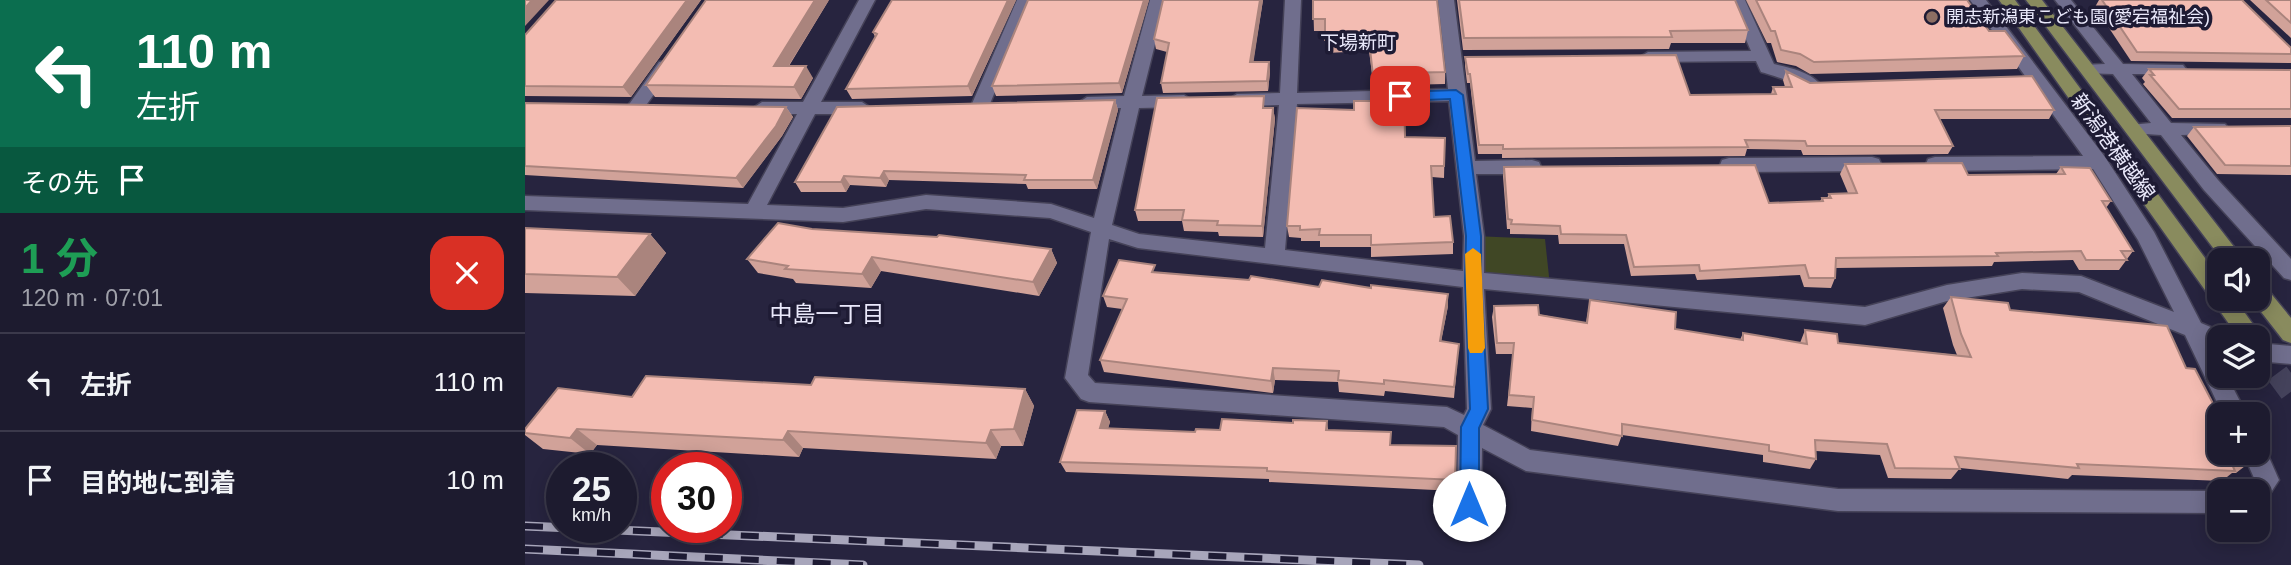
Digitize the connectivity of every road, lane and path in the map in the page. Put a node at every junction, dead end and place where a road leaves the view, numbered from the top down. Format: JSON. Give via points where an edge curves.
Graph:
{"nodes":[{"id":1,"x":867,"y":0,"type":"edge"},
{"id":2,"x":1025,"y":0,"type":"edge"},
{"id":3,"x":1158,"y":0,"type":"edge"},
{"id":4,"x":1293,"y":0,"type":"edge"},
{"id":5,"x":1446,"y":0,"type":"edge"},
{"id":6,"x":1737,"y":0,"type":"edge"},
{"id":7,"x":1978,"y":0,"type":"edge"},
{"id":8,"x":2007,"y":0,"type":"edge"},
{"id":9,"x":2034,"y":0,"type":"edge"},
{"id":10,"x":2063,"y":0,"type":"edge"},
{"id":11,"x":674,"y":54,"type":"edge"},
{"id":12,"x":1761,"y":56,"type":"junction"},
{"id":13,"x":1636,"y":57,"type":"edge"},
{"id":14,"x":2088,"y":69,"type":"junction"},
{"id":15,"x":2119,"y":69,"type":"junction"},
{"id":16,"x":2198,"y":70,"type":"edge"},
{"id":17,"x":2036,"y":76,"type":"junction"},
{"id":18,"x":2009,"y":77,"type":"edge"},
{"id":19,"x":1833,"y":82,"type":"edge"},
{"id":20,"x":1456,"y":95,"type":"junction"},
{"id":21,"x":1288,"y":100,"type":"junction"},
{"id":22,"x":1197,"y":101,"type":"edge"},
{"id":23,"x":1223,"y":101,"type":"edge"},
{"id":24,"x":1132,"y":102,"type":"junction"},
{"id":25,"x":1063,"y":104,"type":"edge"},
{"id":26,"x":981,"y":106,"type":"edge"},
{"id":27,"x":663,"y":107,"type":"edge"},
{"id":28,"x":876,"y":107,"type":"edge"},
{"id":29,"x":743,"y":108,"type":"edge"},
{"id":30,"x":810,"y":108,"type":"junction"},
{"id":31,"x":2241,"y":128,"type":"edge"},
{"id":32,"x":2136,"y":129,"type":"junction"},
{"id":33,"x":2165,"y":130,"type":"junction"},
{"id":34,"x":2098,"y":162,"type":"junction"},
{"id":35,"x":1892,"y":164,"type":"edge"},
{"id":36,"x":1919,"y":164,"type":"edge"},
{"id":37,"x":1713,"y":166,"type":"edge"},
{"id":38,"x":1548,"y":167,"type":"edge"},
{"id":39,"x":1465,"y":168,"type":"junction"},
{"id":40,"x":525,"y":203,"type":"edge"},
{"id":41,"x":753,"y":213,"type":"junction"},
{"id":42,"x":1103,"y":229,"type":"junction"},
{"id":43,"x":2225,"y":248,"type":"edge"},
{"id":44,"x":1274,"y":257,"type":"junction"},
{"id":45,"x":2291,"y":272,"type":"edge"},
{"id":46,"x":2207,"y":276,"type":"edge"},
{"id":47,"x":1473,"y":281,"type":"junction"},
{"id":48,"x":2270,"y":307,"type":"edge"},
{"id":49,"x":2192,"y":329,"type":"junction"},
{"id":50,"x":2291,"y":334,"type":"edge"},
{"id":51,"x":2207,"y":335,"type":"edge"},
{"id":52,"x":2270,"y":348,"type":"edge"},
{"id":53,"x":2291,"y":355,"type":"edge"},
{"id":54,"x":2228,"y":402,"type":"edge"},
{"id":55,"x":1470,"y":427,"type":"junction"},
{"id":56,"x":2207,"y":502,"type":"edge"},
{"id":57,"x":1469,"y":505,"type":"dead end"}],
"edges":[{"from":1,"to":30,"type":"street"},
{"from":2,"to":26,"type":"street"},
{"from":3,"to":24,"type":"street"},
{"from":4,"to":21,"type":"street"},
{"from":5,"to":20,"type":"street","via":[[1461,58]]},
{"from":6,"to":12,"type":"street"},
{"from":7,"to":17,"type":"street"},
{"from":8,"to":46,"type":"main road","name":"新潟港横越線"},
{"from":9,"to":14,"type":"main road","name":"新潟港横越線"},
{"from":10,"to":15,"type":"street"},
{"from":11,"to":27,"type":"street","via":[[629,107]]},
{"from":12,"to":13,"type":"street"},
{"from":12,"to":19,"type":"street","via":[[1767,68],[1806,83]]},
{"from":14,"to":15,"type":"street"},
{"from":14,"to":32,"type":"main road","name":"新潟港横越線"},
{"from":15,"to":16,"type":"street"},
{"from":15,"to":33,"type":"street"},
{"from":17,"to":18,"type":"street"},
{"from":17,"to":34,"type":"street"},
{"from":20,"to":21,"type":"street"},
{"from":20,"to":39,"type":"street"},
{"from":21,"to":23,"type":"street"},
{"from":21,"to":44,"type":"street"},
{"from":22,"to":24,"type":"street"},
{"from":24,"to":25,"type":"street"},
{"from":24,"to":42,"type":"street"},
{"from":28,"to":30,"type":"street"},
{"from":29,"to":30,"type":"street"},
{"from":30,"to":41,"type":"street"},
{"from":31,"to":33,"type":"street"},
{"from":32,"to":33,"type":"street"},
{"from":32,"to":43,"type":"main road","name":"新潟港横越線"},
{"from":33,"to":45,"type":"street"},
{"from":34,"to":36,"type":"street"},
{"from":34,"to":49,"type":"street","via":[[2147,237]]},
{"from":35,"to":37,"type":"street"},
{"from":38,"to":39,"type":"street"},
{"from":39,"to":47,"type":"street"},
{"from":40,"to":41,"type":"street"},
{"from":41,"to":42,"type":"street","via":[[843,215],[926,202],[1051,211]]},
{"from":42,"to":44,"type":"street","via":[[1138,241]]},
{"from":42,"to":55,"type":"street","via":[[1076,378],[1089,392],[1447,417]]},
{"from":44,"to":47,"type":"street"},
{"from":47,"to":49,"type":"street","via":[[1865,316],[1947,293],[2022,281],[2081,284]]},
{"from":47,"to":55,"type":"street","via":[[1479,409]]},
{"from":48,"to":50,"type":"main road"},
{"from":49,"to":51,"type":"street"},
{"from":49,"to":54,"type":"street"},
{"from":52,"to":53,"type":"street"},
{"from":55,"to":56,"type":"street","via":[[1525,460],[1838,500]]},
{"from":55,"to":57,"type":"street"}]}
